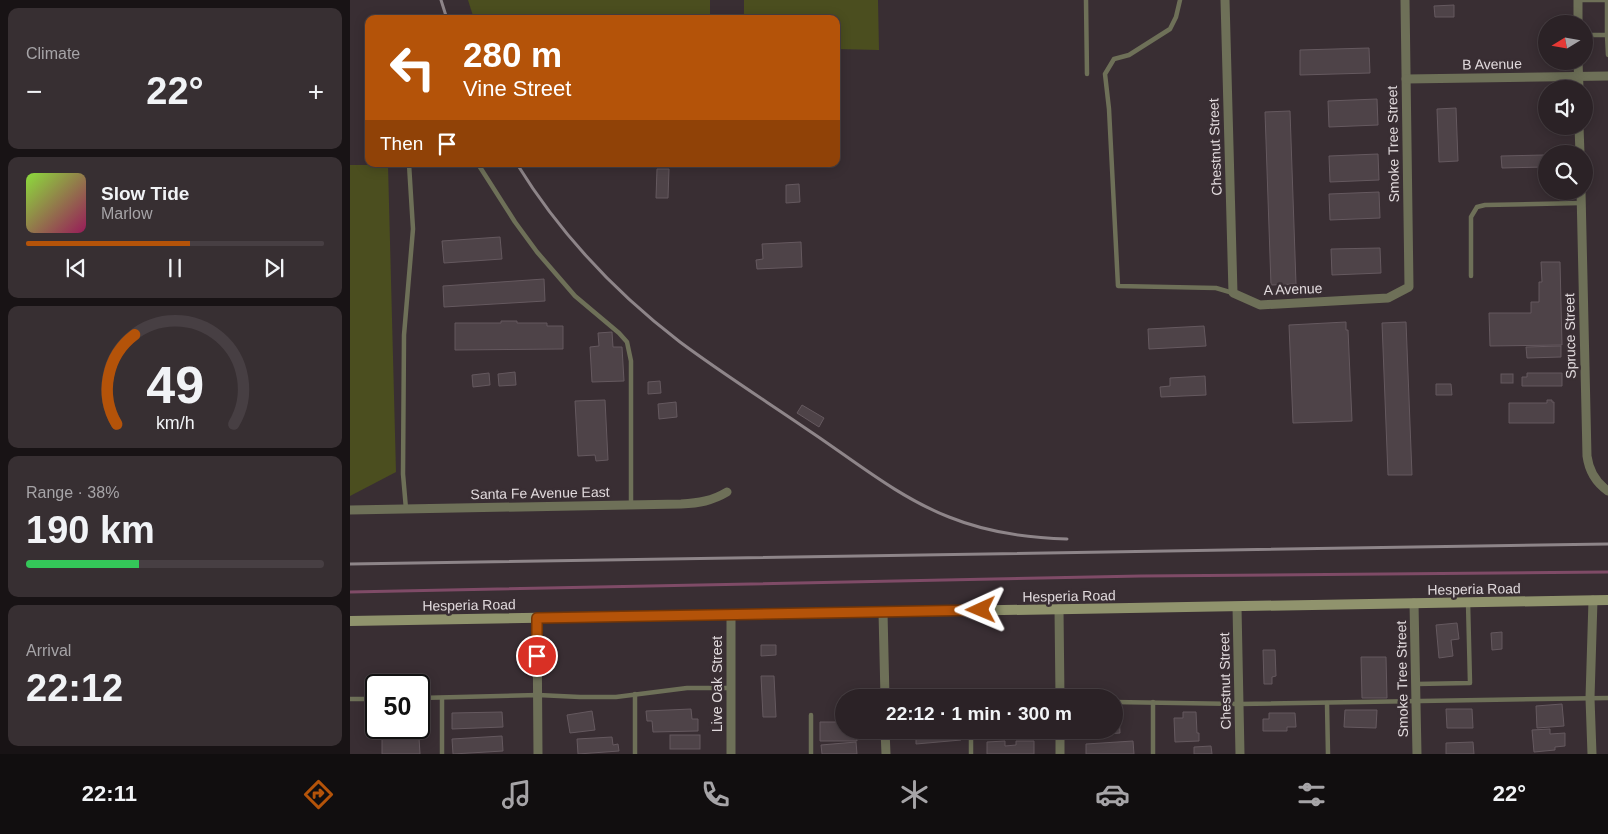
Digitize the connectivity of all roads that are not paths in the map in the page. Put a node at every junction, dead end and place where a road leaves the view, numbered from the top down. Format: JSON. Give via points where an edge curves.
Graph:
{"nodes":[{"id":1,"x":1086,"y":0,"type":"edge"},
{"id":2,"x":1180,"y":0,"type":"edge"},
{"id":3,"x":1225,"y":0,"type":"edge"},
{"id":4,"x":1405,"y":0,"type":"edge"},
{"id":5,"x":1578,"y":0,"type":"edge"},
{"id":6,"x":1578,"y":15,"type":"edge"},
{"id":7,"x":1593,"y":35,"type":"edge"},
{"id":8,"x":1607,"y":35,"type":"edge"},
{"id":9,"x":1608,"y":54,"type":"edge"},
{"id":10,"x":1578,"y":70,"type":"edge"},
{"id":11,"x":1087,"y":74,"type":"dead end"},
{"id":12,"x":1578,"y":76,"type":"junction"},
{"id":13,"x":1608,"y":76,"type":"edge"},
{"id":14,"x":1406,"y":79,"type":"junction"},
{"id":15,"x":1578,"y":80,"type":"edge"},
{"id":16,"x":409,"y":167,"type":"edge"},
{"id":17,"x":480,"y":167,"type":"edge"},
{"id":18,"x":1581,"y":203,"type":"joint"},
{"id":19,"x":1471,"y":276,"type":"dead end"},
{"id":20,"x":1409,"y":287,"type":"joint"},
{"id":21,"x":1233,"y":293,"type":"junction"},
{"id":22,"x":1608,"y":491,"type":"edge"},
{"id":23,"x":728,"y":492,"type":"dead end"},
{"id":24,"x":631,"y":505,"type":"junction"},
{"id":25,"x":406,"y":509,"type":"junction"},
{"id":26,"x":350,"y":510,"type":"edge"},
{"id":27,"x":1593,"y":600,"type":"junction"},
{"id":28,"x":1608,"y":600,"type":"edge"},
{"id":29,"x":1468,"y":602,"type":"junction"},
{"id":30,"x":1414,"y":604,"type":"junction"},
{"id":31,"x":1237,"y":607,"type":"junction"},
{"id":32,"x":1059,"y":610,"type":"junction"},
{"id":33,"x":883,"y":612,"type":"junction"},
{"id":34,"x":731,"y":614,"type":"junction"},
{"id":35,"x":537,"y":618,"type":"junction"},
{"id":36,"x":350,"y":621,"type":"edge"},
{"id":37,"x":1416,"y":684,"type":"junction"},
{"id":38,"x":730,"y":688,"type":"junction"},
{"id":39,"x":885,"y":689,"type":"edge"},
{"id":40,"x":1060,"y":689,"type":"edge"},
{"id":41,"x":635,"y":694,"type":"junction"},
{"id":42,"x":538,"y":695,"type":"junction"},
{"id":43,"x":430,"y":698,"type":"edge"},
{"id":44,"x":442,"y":698,"type":"junction"},
{"id":45,"x":1590,"y":698,"type":"junction"},
{"id":46,"x":1608,"y":698,"type":"edge"},
{"id":47,"x":350,"y":699,"type":"edge"},
{"id":48,"x":365,"y":699,"type":"edge"},
{"id":49,"x":1416,"y":700,"type":"junction"},
{"id":50,"x":1123,"y":702,"type":"edge"},
{"id":51,"x":1153,"y":702,"type":"junction"},
{"id":52,"x":1327,"y":703,"type":"junction"},
{"id":53,"x":1239,"y":704,"type":"junction"},
{"id":54,"x":811,"y":715,"type":"dead end"},
{"id":55,"x":885,"y":739,"type":"edge"},
{"id":56,"x":971,"y":739,"type":"edge"},
{"id":57,"x":1060,"y":739,"type":"edge"},
{"id":58,"x":442,"y":754,"type":"edge"},
{"id":59,"x":538,"y":754,"type":"edge"},
{"id":60,"x":635,"y":754,"type":"edge"},
{"id":61,"x":730,"y":754,"type":"edge"},
{"id":62,"x":811,"y":754,"type":"edge"},
{"id":63,"x":886,"y":754,"type":"edge"},
{"id":64,"x":971,"y":754,"type":"edge"},
{"id":65,"x":1060,"y":754,"type":"edge"},
{"id":66,"x":1154,"y":754,"type":"edge"},
{"id":67,"x":1240,"y":754,"type":"edge"},
{"id":68,"x":1328,"y":754,"type":"edge"},
{"id":69,"x":1417,"y":754,"type":"edge"},
{"id":70,"x":1592,"y":754,"type":"edge"}],
"edges":[{"from":1,"to":11,"type":"lane"},
{"from":2,"to":21,"type":"lane","name":"A Avenue","via":[[1170,29],[1129,55],[1114,59],[1105,74],[1118,286],[1216,288]]},
{"from":3,"to":21,"type":"street","name":"Chestnut Street"},
{"from":4,"to":14,"type":"street","name":"Smoke Tree Street"},
{"from":5,"to":6,"type":"street"},
{"from":5,"to":8,"type":"lane","via":[[1607,0]]},
{"from":7,"to":8,"type":"lane"},
{"from":8,"to":9,"type":"lane"},
{"from":10,"to":12,"type":"street"},
{"from":12,"to":13,"type":"street","name":"B Avenue"},
{"from":12,"to":14,"type":"street","name":"B Avenue"},
{"from":12,"to":15,"type":"street"},
{"from":14,"to":20,"type":"street","name":"Smoke Tree Street"},
{"from":16,"to":25,"type":"lane","via":[[413,229],[404,335],[403,474]]},
{"from":17,"to":24,"type":"lane","via":[[538,252],[576,296],[627,342],[631,361]]},
{"from":18,"to":19,"type":"lane","via":[[1477,207],[1471,217]]},
{"from":18,"to":22,"type":"street","name":"Spruce Street","via":[[1586,456],[1594,478]]},
{"from":20,"to":21,"type":"street","name":"A Avenue","via":[[1388,298],[1260,305]]},
{"from":23,"to":24,"type":"street","name":"Santa Fe Avenue East","via":[[701,503]]},
{"from":24,"to":25,"type":"street","name":"Santa Fe Avenue East"},
{"from":25,"to":26,"type":"street","name":"Santa Fe Avenue East"},
{"from":27,"to":28,"type":"main road","name":"Hesperia Road"},
{"from":27,"to":29,"type":"main road","name":"Hesperia Road"},
{"from":27,"to":45,"type":"street"},
{"from":29,"to":30,"type":"main road","name":"Hesperia Road"},
{"from":29,"to":37,"type":"lane","via":[[1470,683]]},
{"from":30,"to":31,"type":"main road","name":"Hesperia Road"},
{"from":30,"to":37,"type":"street","name":"Smoke Tree Street"},
{"from":31,"to":32,"type":"main road","name":"Hesperia Road"},
{"from":31,"to":53,"type":"street","name":"Chestnut Street"},
{"from":32,"to":33,"type":"main road","name":"Hesperia Road"},
{"from":32,"to":40,"type":"street"},
{"from":33,"to":34,"type":"main road","name":"Hesperia Road"},
{"from":33,"to":39,"type":"street"},
{"from":34,"to":35,"type":"main road","name":"Hesperia Road"},
{"from":34,"to":38,"type":"street","name":"Live Oak Street"},
{"from":35,"to":36,"type":"main road","name":"Hesperia Road"},
{"from":35,"to":42,"type":"street"},
{"from":37,"to":49,"type":"street","name":"Smoke Tree Street"},
{"from":38,"to":41,"type":"lane","via":[[687,688]]},
{"from":38,"to":61,"type":"street","name":"Live Oak Street"},
{"from":41,"to":42,"type":"lane","via":[[616,697]]},
{"from":41,"to":60,"type":"lane"},
{"from":42,"to":44,"type":"lane"},
{"from":42,"to":59,"type":"street"},
{"from":43,"to":44,"type":"lane"},
{"from":44,"to":58,"type":"lane"},
{"from":45,"to":46,"type":"lane"},
{"from":45,"to":49,"type":"lane"},
{"from":45,"to":70,"type":"street"},
{"from":47,"to":48,"type":"lane"},
{"from":49,"to":52,"type":"lane"},
{"from":49,"to":69,"type":"street","name":"Smoke Tree Street"},
{"from":50,"to":51,"type":"lane"},
{"from":51,"to":53,"type":"lane"},
{"from":51,"to":66,"type":"lane"},
{"from":52,"to":53,"type":"lane"},
{"from":52,"to":68,"type":"lane"},
{"from":53,"to":67,"type":"street","name":"Chestnut Street"},
{"from":54,"to":62,"type":"lane"},
{"from":55,"to":63,"type":"street"},
{"from":56,"to":64,"type":"lane"},
{"from":57,"to":65,"type":"street"}]}
